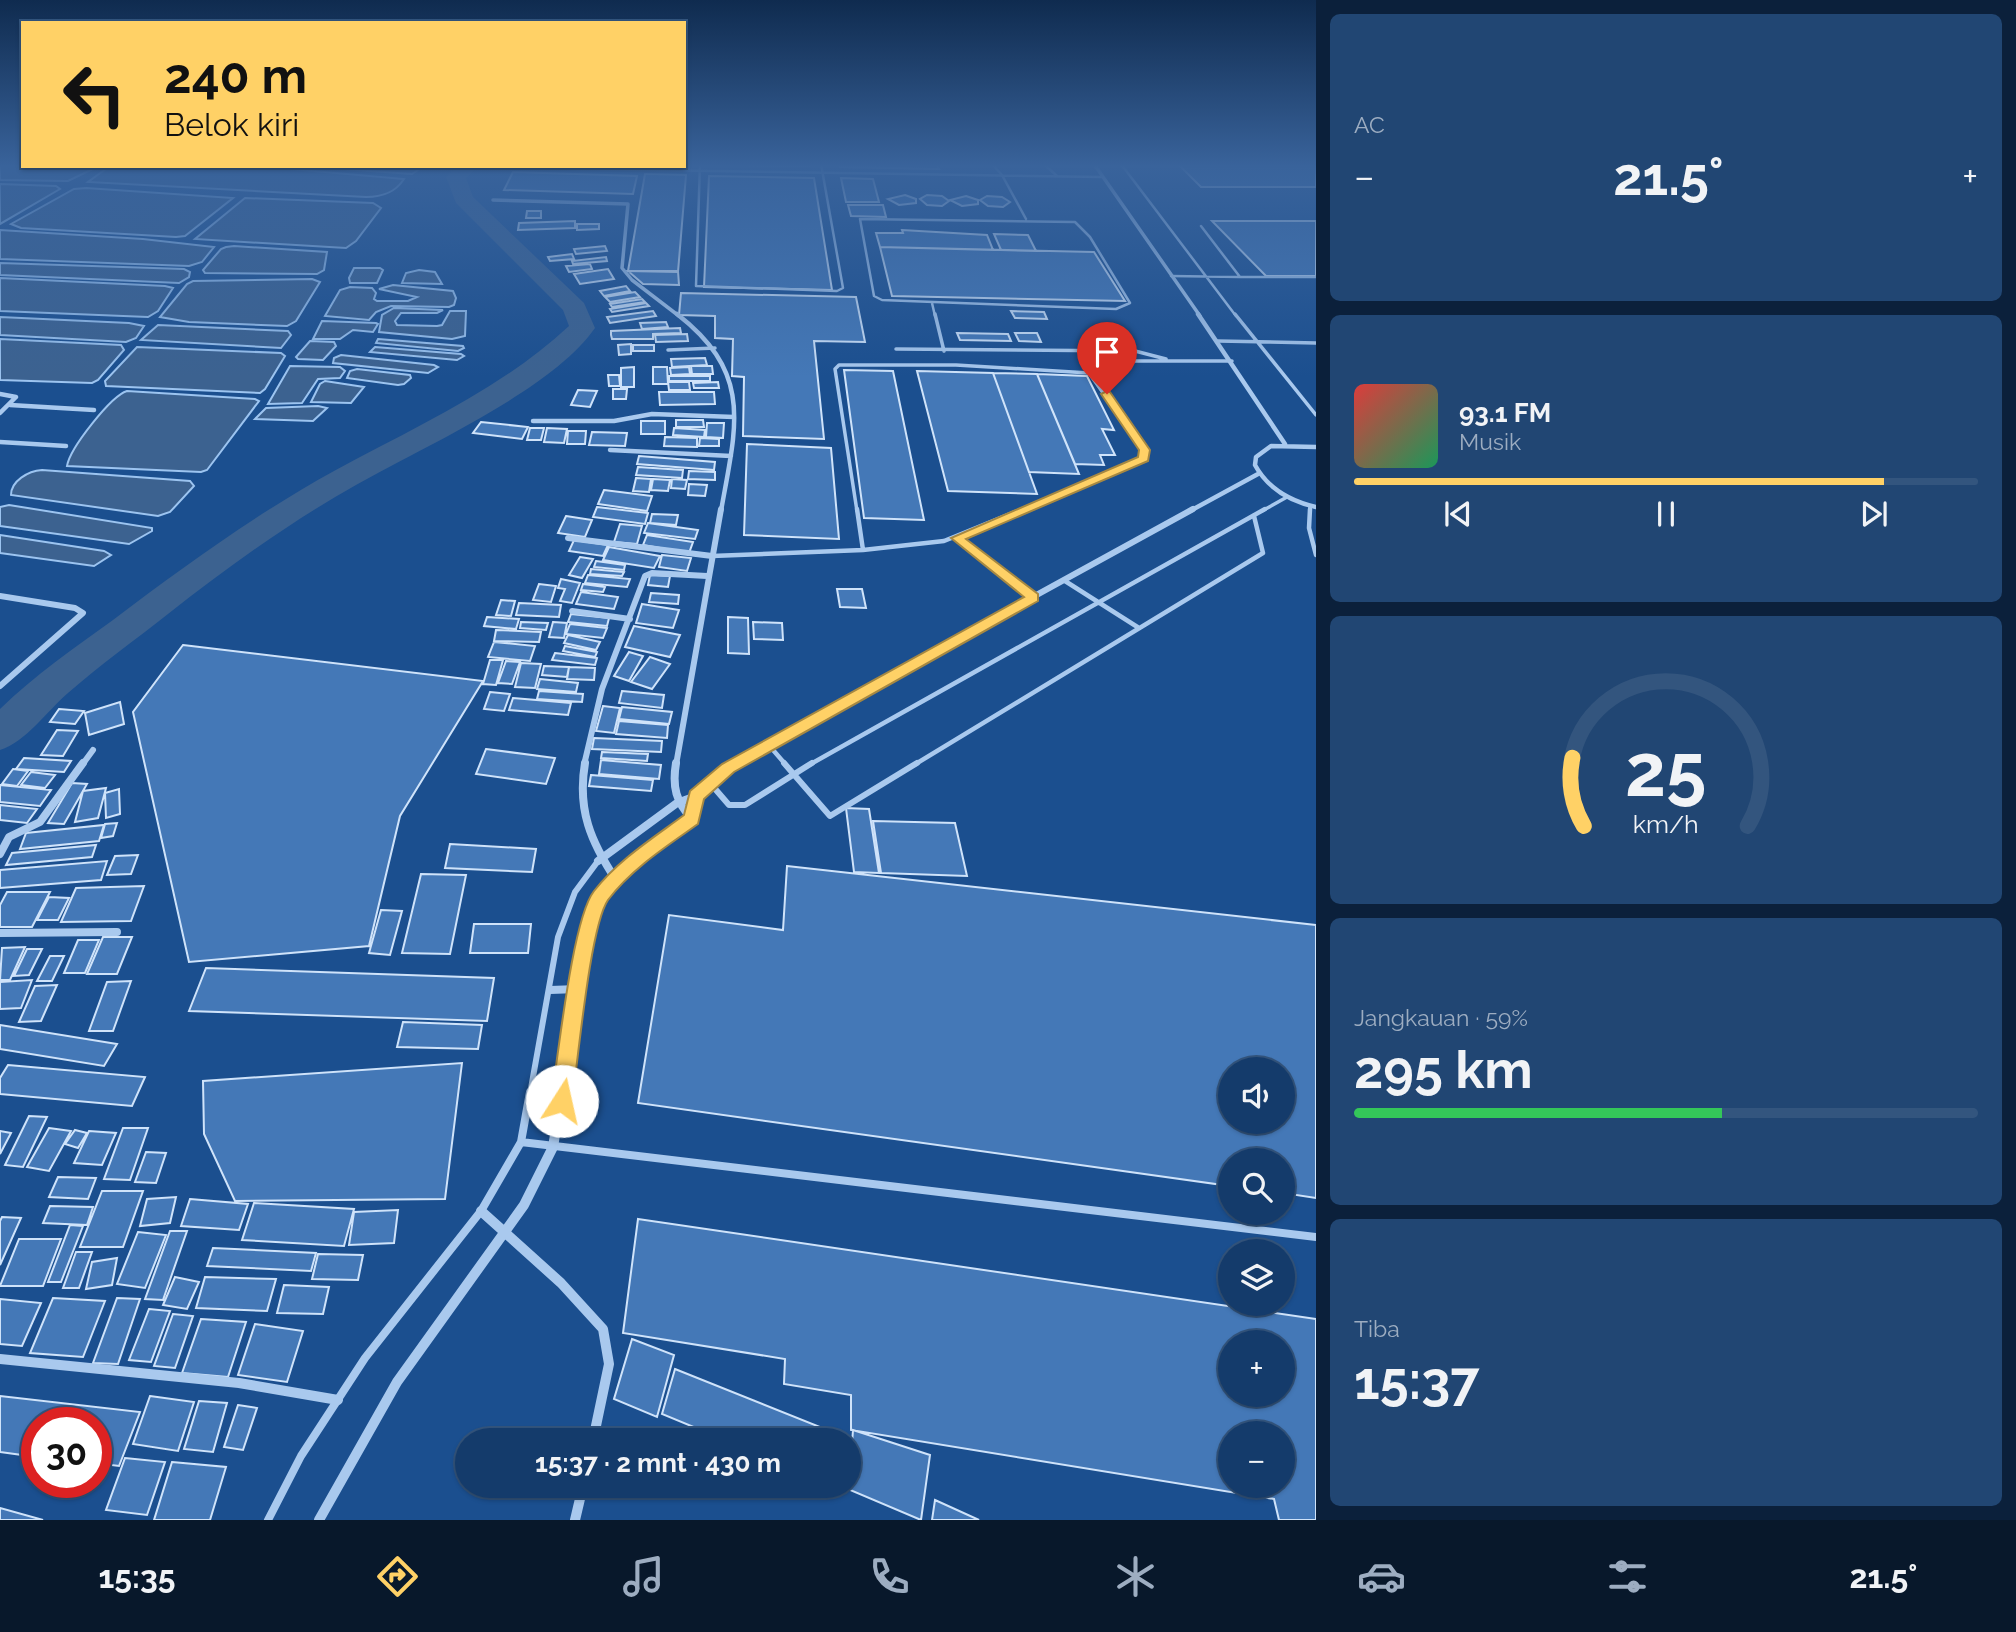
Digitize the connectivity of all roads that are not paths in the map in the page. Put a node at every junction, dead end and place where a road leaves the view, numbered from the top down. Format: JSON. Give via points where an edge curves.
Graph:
{"nodes":[{"id":1,"x":625,"y":235,"type":"edge"},
{"id":2,"x":697,"y":235,"type":"edge"},
{"id":3,"x":833,"y":235,"type":"edge"},
{"id":4,"x":862,"y":235,"type":"edge"},
{"id":5,"x":1086,"y":235,"type":"edge"},
{"id":6,"x":1143,"y":235,"type":"edge"},
{"id":7,"x":1174,"y":235,"type":"edge"},
{"id":8,"x":1208,"y":235,"type":"edge"},
{"id":9,"x":1171,"y":276,"type":"junction"},
{"id":10,"x":1205,"y":276,"type":"junction"},
{"id":11,"x":1240,"y":277,"type":"junction"},
{"id":12,"x":1316,"y":277,"type":"edge"},
{"id":13,"x":932,"y":303,"type":"junction"},
{"id":14,"x":1218,"y":341,"type":"junction"},
{"id":15,"x":1258,"y":342,"type":"junction"},
{"id":16,"x":1316,"y":342,"type":"edge"},
{"id":17,"x":715,"y":348,"type":"junction"},
{"id":18,"x":896,"y":349,"type":"dead end"},
{"id":19,"x":668,"y":350,"type":"dead end"},
{"id":20,"x":944,"y":351,"type":"junction"},
{"id":21,"x":1101,"y":353,"type":"junction"},
{"id":22,"x":1166,"y":359,"type":"junction"},
{"id":23,"x":1233,"y":361,"type":"junction"},
{"id":24,"x":0,"y":394,"type":"edge"},
{"id":25,"x":10,"y":405,"type":"junction"},
{"id":26,"x":94,"y":410,"type":"dead end"},
{"id":27,"x":0,"y":413,"type":"edge"},
{"id":28,"x":1316,"y":415,"type":"edge"},
{"id":29,"x":734,"y":417,"type":"junction"},
{"id":30,"x":533,"y":421,"type":"dead end"},
{"id":31,"x":0,"y":442,"type":"edge"},
{"id":32,"x":1285,"y":444,"type":"junction"},
{"id":33,"x":66,"y":446,"type":"dead end"},
{"id":34,"x":1316,"y":447,"type":"edge"},
{"id":35,"x":610,"y":450,"type":"dead end"},
{"id":36,"x":731,"y":456,"type":"junction"},
{"id":37,"x":1258,"y":474,"type":"junction"},
{"id":38,"x":1287,"y":497,"type":"junction"},
{"id":39,"x":1313,"y":506,"type":"edge"},
{"id":40,"x":1254,"y":516,"type":"junction"},
{"id":41,"x":568,"y":538,"type":"dead end"},
{"id":42,"x":957,"y":538,"type":"junction"},
{"id":43,"x":863,"y":550,"type":"junction"},
{"id":44,"x":1316,"y":555,"type":"edge"},
{"id":45,"x":712,"y":556,"type":"junction"},
{"id":46,"x":707,"y":576,"type":"junction"},
{"id":47,"x":1065,"y":581,"type":"junction"},
{"id":48,"x":0,"y":596,"type":"edge"},
{"id":49,"x":1033,"y":597,"type":"junction"},
{"id":50,"x":1098,"y":603,"type":"junction"},
{"id":51,"x":572,"y":611,"type":"dead end"},
{"id":52,"x":630,"y":619,"type":"junction"},
{"id":53,"x":1139,"y":628,"type":"junction"},
{"id":54,"x":0,"y":686,"type":"edge"},
{"id":55,"x":767,"y":743,"type":"junction"},
{"id":56,"x":93,"y":750,"type":"dead end"},
{"id":57,"x":793,"y":773,"type":"junction"},
{"id":58,"x":709,"y":782,"type":"junction"},
{"id":59,"x":696,"y":796,"type":"junction"},
{"id":60,"x":677,"y":803,"type":"junction"},
{"id":61,"x":692,"y":819,"type":"junction"},
{"id":62,"x":0,"y":854,"type":"edge"},
{"id":63,"x":598,"y":861,"type":"junction"},
{"id":64,"x":616,"y":880,"type":"junction"},
{"id":65,"x":117,"y":932,"type":"dead end"},
{"id":66,"x":0,"y":933,"type":"edge"},
{"id":67,"x":578,"y":989,"type":"junction"},
{"id":68,"x":550,"y":990,"type":"junction"},
{"id":69,"x":520,"y":1142,"type":"junction"},
{"id":70,"x":553,"y":1147,"type":"junction"},
{"id":71,"x":481,"y":1210,"type":"junction"},
{"id":72,"x":506,"y":1233,"type":"junction"},
{"id":73,"x":1316,"y":1237,"type":"edge"},
{"id":74,"x":0,"y":1359,"type":"edge"},
{"id":75,"x":338,"y":1400,"type":"junction"},
{"id":76,"x":596,"y":1428,"type":"edge"},
{"id":77,"x":580,"y":1498,"type":"edge"},
{"id":78,"x":268,"y":1520,"type":"edge"},
{"id":79,"x":319,"y":1520,"type":"edge"},
{"id":80,"x":575,"y":1520,"type":"edge"}],
"edges":[{"from":1,"to":17,"type":"street","via":[[623,270],[697,327]]},
{"from":2,"to":3,"type":"lane","via":[[696,286],[837,291],[843,288]]},
{"from":4,"to":13,"type":"lane","via":[[874,296]]},
{"from":5,"to":13,"type":"lane","via":[[1130,305],[1116,309]]},
{"from":6,"to":9,"type":"street"},
{"from":7,"to":10,"type":"lane"},
{"from":8,"to":11,"type":"lane"},
{"from":9,"to":10,"type":"lane"},
{"from":9,"to":14,"type":"street"},
{"from":10,"to":11,"type":"lane"},
{"from":10,"to":15,"type":"lane"},
{"from":11,"to":12,"type":"lane"},
{"from":13,"to":20,"type":"lane"},
{"from":14,"to":15,"type":"lane"},
{"from":14,"to":23,"type":"street"},
{"from":15,"to":16,"type":"lane"},
{"from":15,"to":28,"type":"lane"},
{"from":17,"to":19,"type":"lane"},
{"from":17,"to":29,"type":"street","via":[[730,380]]},
{"from":18,"to":20,"type":"lane"},
{"from":20,"to":21,"type":"lane"},
{"from":21,"to":22,"type":"lane","via":[[1135,361]]},
{"from":21,"to":22,"type":"lane","via":[[1135,351]]},
{"from":22,"to":23,"type":"lane"},
{"from":23,"to":32,"type":"street"},
{"from":24,"to":25,"type":"street","via":[[16,397]]},
{"from":25,"to":26,"type":"street"},
{"from":25,"to":27,"type":"street"},
{"from":29,"to":30,"type":"street","via":[[652,414],[614,422]]},
{"from":29,"to":36,"type":"street"},
{"from":31,"to":33,"type":"street"},
{"from":32,"to":34,"type":"street"},
{"from":32,"to":37,"type":"street","via":[[1271,446],[1256,457]]},
{"from":35,"to":36,"type":"street"},
{"from":36,"to":45,"type":"street"},
{"from":37,"to":38,"type":"street"},
{"from":37,"to":47,"type":"street"},
{"from":38,"to":39,"type":"street"},
{"from":38,"to":40,"type":"lane"},
{"from":39,"to":44,"type":"lane","via":[[1309,528]]},
{"from":40,"to":50,"type":"lane"},
{"from":40,"to":53,"type":"lane","via":[[1263,553]]},
{"from":41,"to":45,"type":"street"},
{"from":42,"to":43,"type":"lane"},
{"from":42,"to":43,"type":"lane","via":[[1144,459],[1145,450],[1094,376],[1080,371],[956,365],[837,366]]},
{"from":42,"to":49,"type":"lane"},
{"from":43,"to":45,"type":"lane"},
{"from":45,"to":46,"type":"street"},
{"from":46,"to":52,"type":"street","via":[[646,574]]},
{"from":46,"to":60,"type":"street","via":[[678,743]]},
{"from":47,"to":49,"type":"street"},
{"from":47,"to":50,"type":"lane"},
{"from":48,"to":54,"type":"street","via":[[83,613]]},
{"from":49,"to":55,"type":"street"},
{"from":50,"to":53,"type":"lane"},
{"from":50,"to":57,"type":"lane"},
{"from":51,"to":52,"type":"street"},
{"from":52,"to":63,"type":"street","via":[[605,678],[584,771],[585,827]]},
{"from":53,"to":57,"type":"lane","via":[[830,816]]},
{"from":55,"to":57,"type":"lane"},
{"from":55,"to":58,"type":"street"},
{"from":56,"to":62,"type":"street","via":[[40,822],[9,837]]},
{"from":57,"to":58,"type":"lane","via":[[736,807]]},
{"from":58,"to":59,"type":"street"},
{"from":59,"to":60,"type":"street"},
{"from":59,"to":61,"type":"street"},
{"from":60,"to":61,"type":"street"},
{"from":60,"to":63,"type":"street"},
{"from":61,"to":64,"type":"street"},
{"from":63,"to":64,"type":"street"},
{"from":63,"to":68,"type":"lane","via":[[567,908]]},
{"from":64,"to":67,"type":"street","via":[[591,915]]},
{"from":65,"to":66,"type":"street"},
{"from":67,"to":68,"type":"street"},
{"from":67,"to":70,"type":"street"},
{"from":68,"to":69,"type":"lane"},
{"from":69,"to":70,"type":"lane"},
{"from":69,"to":71,"type":"lane"},
{"from":70,"to":72,"type":"street"},
{"from":70,"to":73,"type":"lane"},
{"from":71,"to":72,"type":"street"},
{"from":71,"to":75,"type":"lane","via":[[365,1358]]},
{"from":72,"to":76,"type":"street","via":[[603,1329],[609,1364]]},
{"from":72,"to":79,"type":"street","via":[[408,1366]]},
{"from":74,"to":75,"type":"street","via":[[239,1383]]},
{"from":75,"to":78,"type":"lane","via":[[301,1456]]},
{"from":77,"to":80,"type":"street"}]}
